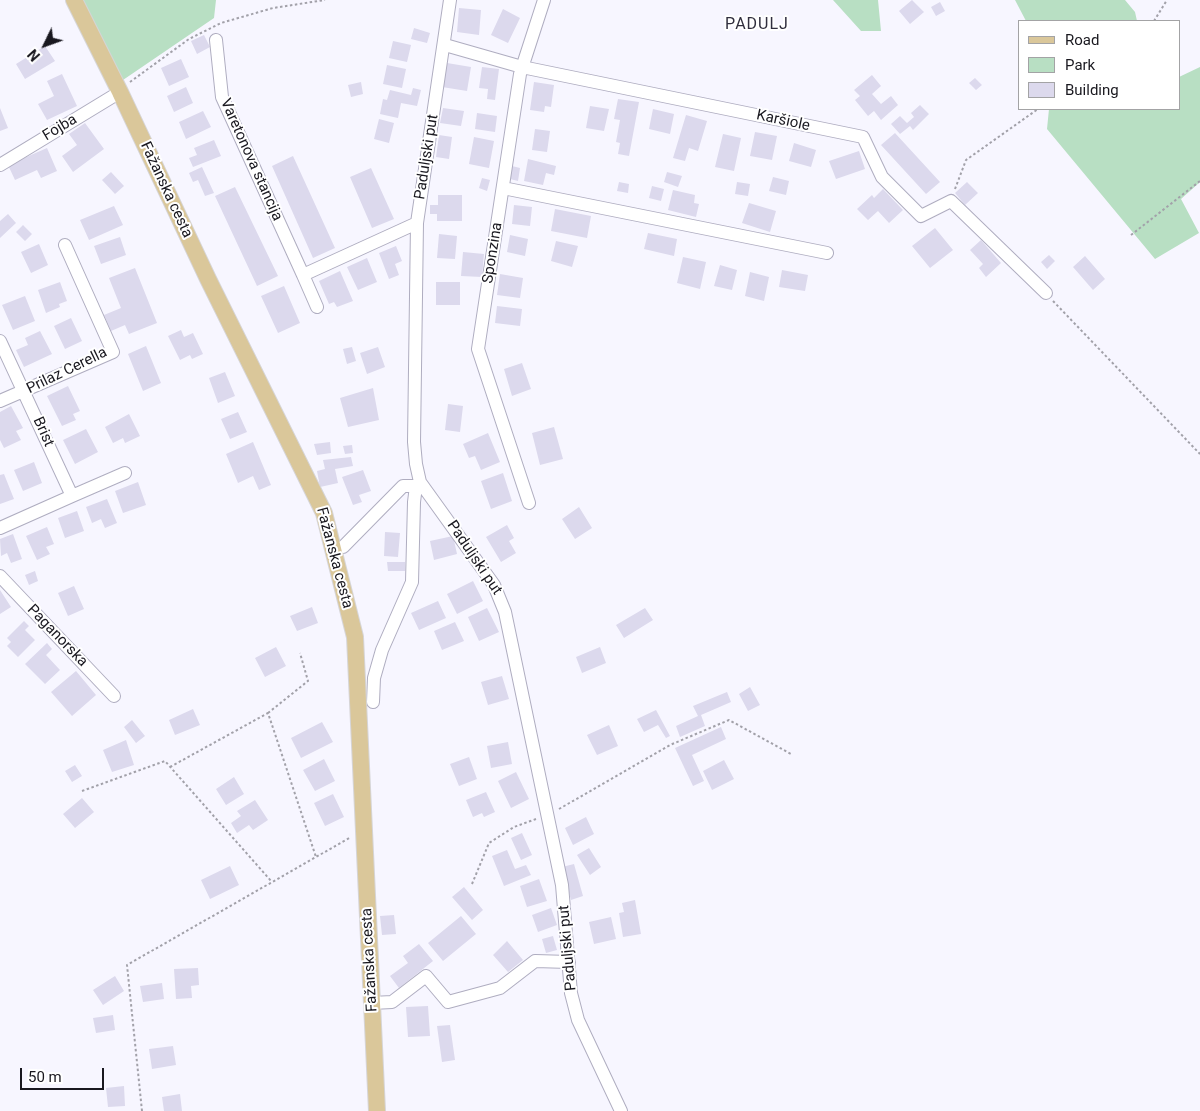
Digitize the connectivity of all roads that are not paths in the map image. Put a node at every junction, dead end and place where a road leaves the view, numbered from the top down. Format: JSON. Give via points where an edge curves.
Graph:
{"nodes":[{"id":1,"x":74,"y":0,"type":"edge"},
{"id":2,"x":450,"y":0,"type":"edge"},
{"id":3,"x":544,"y":0,"type":"edge"},
{"id":4,"x":216,"y":40,"type":"dead end"},
{"id":5,"x":445,"y":45,"type":"junction"},
{"id":6,"x":522,"y":67,"type":"junction"},
{"id":7,"x":120,"y":92,"type":"junction"},
{"id":8,"x":0,"y":165,"type":"edge"},
{"id":9,"x":503,"y":188,"type":"junction"},
{"id":10,"x":417,"y":223,"type":"junction"},
{"id":11,"x":65,"y":245,"type":"dead end"},
{"id":12,"x":827,"y":253,"type":"dead end"},
{"id":13,"x":303,"y":275,"type":"junction"},
{"id":14,"x":1046,"y":293,"type":"road end"},
{"id":15,"x":317,"y":307,"type":"dead end"},
{"id":16,"x":0,"y":341,"type":"edge"},
{"id":17,"x":24,"y":391,"type":"junction"},
{"id":18,"x":0,"y":401,"type":"edge"},
{"id":19,"x":125,"y":473,"type":"dead end"},
{"id":20,"x":418,"y":484,"type":"junction"},
{"id":21,"x":72,"y":496,"type":"junction"},
{"id":22,"x":529,"y":503,"type":"dead end"},
{"id":23,"x":0,"y":528,"type":"edge"},
{"id":24,"x":344,"y":547,"type":"dead end"},
{"id":25,"x":0,"y":576,"type":"edge"},
{"id":26,"x":114,"y":696,"type":"dead end"},
{"id":27,"x":373,"y":702,"type":"dead end"},
{"id":28,"x":568,"y":962,"type":"junction"},
{"id":29,"x":372,"y":1003,"type":"junction"},
{"id":30,"x":378,"y":1111,"type":"edge"},
{"id":31,"x":621,"y":1111,"type":"edge"}],
"edges":[{"from":1,"to":7,"type":"main road","name":"Fažanska cesta"},
{"from":2,"to":5,"type":"street","name":"Paduljski put"},
{"from":3,"to":6,"type":"street","name":"Sponzina"},
{"from":4,"to":13,"type":"street","name":"Varetonova stancija","via":[[222,97]]},
{"from":5,"to":6,"type":"street","name":"Karšiole"},
{"from":5,"to":10,"type":"street","name":"Paduljski put"},
{"from":6,"to":9,"type":"street","name":"Sponzina"},
{"from":6,"to":14,"type":"street","name":"Karšiole","via":[[863,137],[882,177],[921,216],[951,201]]},
{"from":7,"to":8,"type":"street","name":"Fojba"},
{"from":7,"to":29,"type":"main road","name":"Fažanska cesta","via":[[324,513],[355,637]]},
{"from":9,"to":12,"type":"street"},
{"from":9,"to":22,"type":"street","name":"Sponzina","via":[[478,349]]},
{"from":10,"to":13,"type":"street"},
{"from":10,"to":20,"type":"street","name":"Paduljski put","via":[[414,442]]},
{"from":11,"to":17,"type":"street","name":"Prilaz Cerella","via":[[113,352]]},
{"from":13,"to":15,"type":"street","name":"Varetonova stancija"},
{"from":16,"to":17,"type":"street","name":"Brist"},
{"from":17,"to":18,"type":"street","name":"Prilaz Cerella"},
{"from":17,"to":21,"type":"street","name":"Brist"},
{"from":19,"to":21,"type":"street"},
{"from":20,"to":24,"type":"street","via":[[403,486]]},
{"from":20,"to":27,"type":"street","via":[[412,582],[382,650],[374,678]]},
{"from":20,"to":28,"type":"street","name":"Paduljski put","via":[[500,597],[562,885]]},
{"from":21,"to":23,"type":"street"},
{"from":25,"to":26,"type":"street","name":"Paganorska"},
{"from":28,"to":29,"type":"street","via":[[535,961],[500,988],[448,1002],[426,976],[392,1002]]},
{"from":28,"to":31,"type":"street","name":"Paduljski put","via":[[578,1020]]},
{"from":29,"to":30,"type":"main road","name":"Fažanska cesta"}]}
